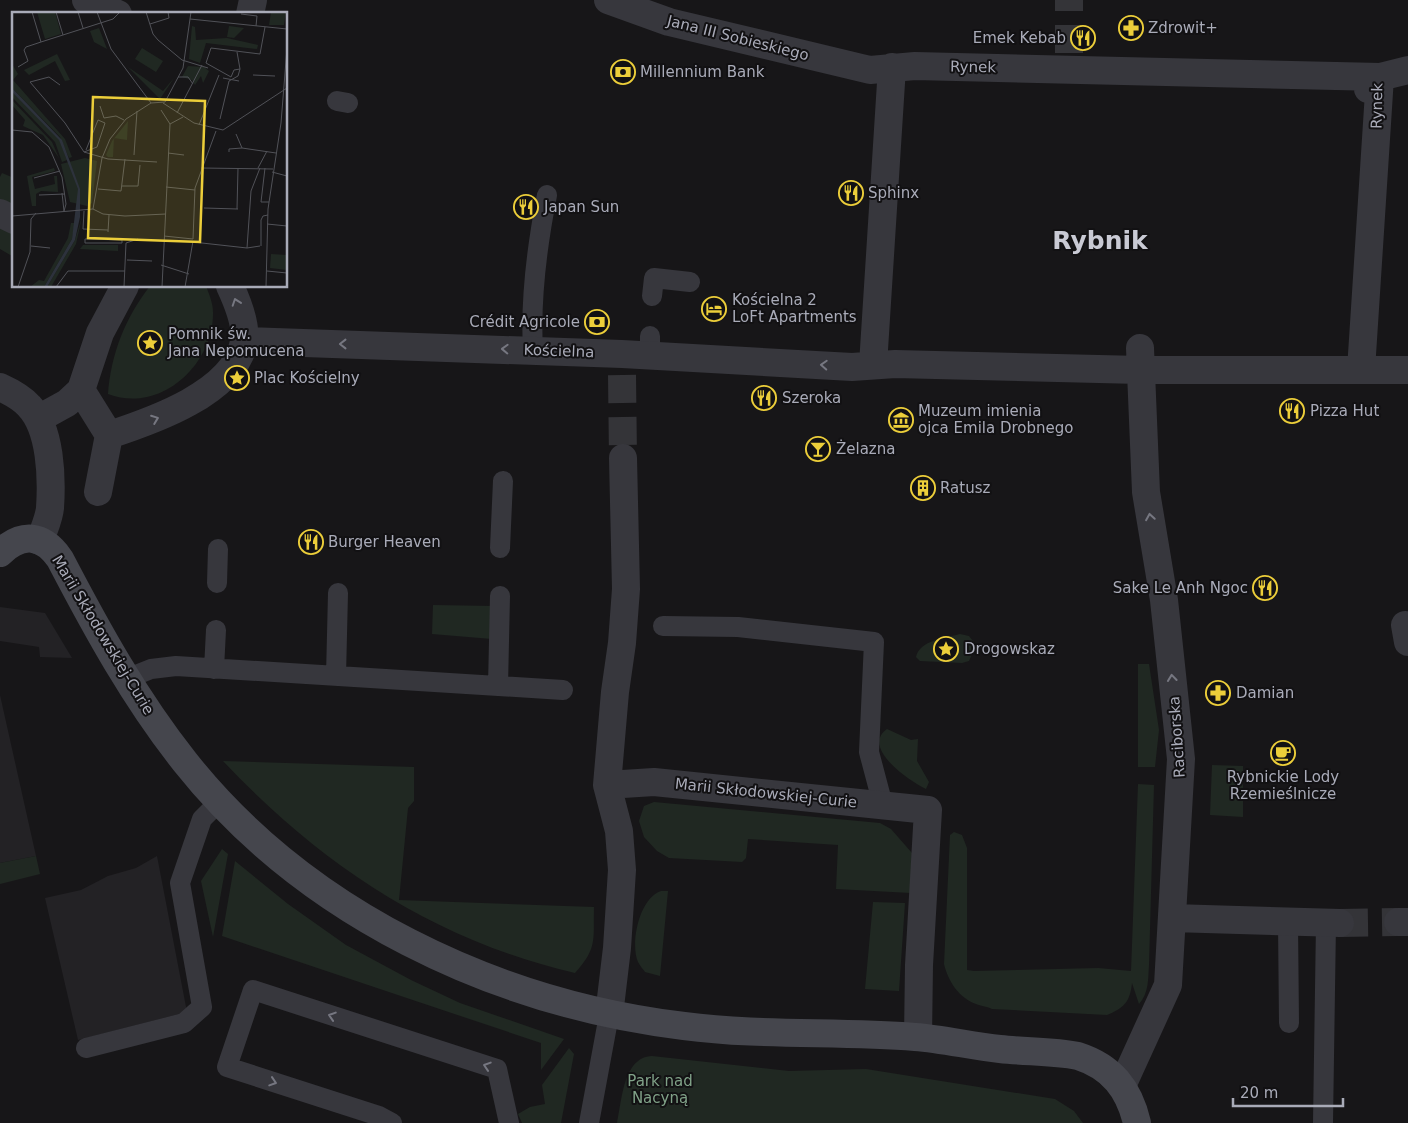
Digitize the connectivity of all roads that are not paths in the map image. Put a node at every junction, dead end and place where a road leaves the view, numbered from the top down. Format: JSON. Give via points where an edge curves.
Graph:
{"nodes":[{"id":1,"x":86,"y":0,"type":"edge"},
{"id":2,"x":608,"y":0,"type":"edge"},
{"id":3,"x":669,"y":11,"type":"edge"},
{"id":4,"x":113,"y":12,"type":"edge"},
{"id":5,"x":889,"y":72,"type":"junction"},
{"id":6,"x":1392,"y":74,"type":"edge"},
{"id":7,"x":1360,"y":96,"type":"dead end"},
{"id":8,"x":547,"y":195,"type":"dead end"},
{"id":9,"x":0,"y":212,"type":"edge"},
{"id":10,"x":12,"y":219,"type":"edge"},
{"id":11,"x":690,"y":282,"type":"dead end"},
{"id":12,"x":124,"y":288,"type":"edge"},
{"id":13,"x":231,"y":288,"type":"edge"},
{"id":14,"x":652,"y":296,"type":"dead end"},
{"id":15,"x":896,"y":340,"type":"dead end"},
{"id":16,"x":244,"y":341,"type":"junction"},
{"id":17,"x":533,"y":350,"type":"junction"},
{"id":18,"x":1140,"y":359,"type":"junction"},
{"id":19,"x":1355,"y":363,"type":"junction"},
{"id":20,"x":873,"y":365,"type":"junction"},
{"id":21,"x":1408,"y":370,"type":"edge"},
{"id":22,"x":0,"y":387,"type":"edge"},
{"id":23,"x":82,"y":390,"type":"junction"},
{"id":24,"x":38,"y":420,"type":"junction"},
{"id":25,"x":109,"y":435,"type":"junction"},
{"id":26,"x":623,"y":458,"type":"tunnel mouth"},
{"id":27,"x":503,"y":481,"type":"dead end"},
{"id":28,"x":98,"y":492,"type":"dead end"},
{"id":29,"x":40,"y":541,"type":"junction"},
{"id":30,"x":500,"y":548,"type":"dead end"},
{"id":31,"x":218,"y":550,"type":"dead end"},
{"id":32,"x":0,"y":553,"type":"edge"},
{"id":33,"x":217,"y":583,"type":"dead end"},
{"id":34,"x":338,"y":593,"type":"dead end"},
{"id":35,"x":500,"y":596,"type":"dead end"},
{"id":36,"x":663,"y":626,"type":"dead end"},
{"id":37,"x":216,"y":630,"type":"dead end"},
{"id":38,"x":214,"y":669,"type":"junction"},
{"id":39,"x":336,"y":676,"type":"junction"},
{"id":40,"x":126,"y":679,"type":"junction"},
{"id":41,"x":498,"y":686,"type":"junction"},
{"id":42,"x":564,"y":690,"type":"dead end"},
{"id":43,"x":607,"y":785,"type":"junction"},
{"id":44,"x":220,"y":801,"type":"junction"},
{"id":45,"x":883,"y":805,"type":"junction"},
{"id":46,"x":1172,"y":918,"type":"junction"},
{"id":47,"x":1288,"y":922,"type":"junction"},
{"id":48,"x":1333,"y":923,"type":"joint"},
{"id":49,"x":609,"y":1014,"type":"junction"},
{"id":50,"x":1289,"y":1023,"type":"dead end"},
{"id":51,"x":918,"y":1037,"type":"junction"},
{"id":52,"x":86,"y":1048,"type":"dead end"},
{"id":53,"x":1122,"y":1086,"type":"junction"},
{"id":54,"x":392,"y":1123,"type":"edge"},
{"id":55,"x":509,"y":1123,"type":"edge"},
{"id":56,"x":589,"y":1123,"type":"edge"},
{"id":57,"x":1137,"y":1123,"type":"edge"},
{"id":58,"x":1323,"y":1123,"type":"edge"}],
"edges":[{"from":1,"to":4,"type":"street"},
{"from":2,"to":3,"type":"street","name":"Jana III Sobieskiego"},
{"from":3,"to":5,"type":"street","name":"Jana III Sobieskiego"},
{"from":5,"to":6,"type":"street","name":"Rynek","via":[[915,66]]},
{"from":5,"to":20,"type":"street"},
{"from":6,"to":7,"type":"street"},
{"from":6,"to":19,"type":"street","name":"Rynek"},
{"from":8,"to":17,"type":"lane","via":[[537,247]]},
{"from":9,"to":10,"type":"street"},
{"from":11,"to":14,"type":"lane","via":[[654,278]]},
{"from":12,"to":23,"type":"street","via":[[100,333]]},
{"from":16,"to":13,"type":"street","one_way":true,"via":[[242,320]]},
{"from":15,"to":20,"type":"street"},
{"from":17,"to":16,"type":"street","name":"Kościelna","one_way":true},
{"from":25,"to":16,"type":"street","one_way":true,"via":[[167,414],[212,387],[234,364]]},
{"from":20,"to":17,"type":"street","name":"Kościelna","one_way":true,"via":[[852,367],[650,346],[622,364]]},
{"from":18,"to":19,"type":"street"},
{"from":18,"to":20,"type":"street"},
{"from":46,"to":18,"type":"street","name":"Raciborska","one_way":true,"via":[[1181,759],[1164,600],[1146,492]]},
{"from":19,"to":21,"type":"street"},
{"from":22,"to":24,"type":"street","via":[[24,401]]},
{"from":23,"to":24,"type":"street","via":[[67,404]]},
{"from":23,"to":25,"type":"street"},
{"from":24,"to":29,"type":"street","via":[[48,448],[50,510]]},
{"from":25,"to":28,"type":"street"},
{"from":26,"to":43,"type":"street","via":[[626,589]]},
{"from":27,"to":30,"type":"lane"},
{"from":29,"to":32,"type":"street","via":[[18,539]]},
{"from":29,"to":40,"type":"street","name":"Marii Skłodowskiej-Curie","via":[[52,548],[60,559]]},
{"from":31,"to":33,"type":"lane"},
{"from":34,"to":39,"type":"lane"},
{"from":35,"to":41,"type":"lane"},
{"from":36,"to":45,"type":"lane","via":[[738,627],[874,642],[870,752]]},
{"from":37,"to":38,"type":"lane"},
{"from":38,"to":39,"type":"lane"},
{"from":38,"to":40,"type":"lane","via":[[163,667]]},
{"from":39,"to":41,"type":"lane"},
{"from":40,"to":44,"type":"street","name":"Marii Skłodowskiej-Curie","via":[[185,762]]},
{"from":41,"to":42,"type":"lane"},
{"from":43,"to":45,"type":"street","name":"Marii Skłodowskiej-Curie","via":[[654,782]]},
{"from":43,"to":49,"type":"street","via":[[619,831],[622,870]]},
{"from":44,"to":49,"type":"street","name":"Marii Skłodowskiej-Curie","via":[[273,852],[309,880],[409,943],[494,981]]},
{"from":44,"to":52,"type":"lane","via":[[202,819],[180,882],[202,1007],[184,1023]]},
{"from":45,"to":51,"type":"street","name":"Marii Skłodowskiej-Curie","via":[[928,810],[918,965]]},
{"from":46,"to":47,"type":"street"},
{"from":46,"to":53,"type":"street","name":"Raciborska","via":[[1168,985]]},
{"from":47,"to":48,"type":"street"},
{"from":47,"to":50,"type":"lane"},
{"from":48,"to":58,"type":"lane"},
{"from":49,"to":51,"type":"street","name":"Marii Skłodowskiej-Curie","via":[[687,1027]]},
{"from":49,"to":56,"type":"lane"},
{"from":51,"to":53,"type":"street","name":"Marii Skłodowskiej-Curie","via":[[981,1047],[1078,1056],[1103,1067]]},
{"from":53,"to":57,"type":"street"},
{"from":55,"to":54,"type":"lane","one_way":true,"via":[[497,1069],[253,990],[227,1067]]}]}
